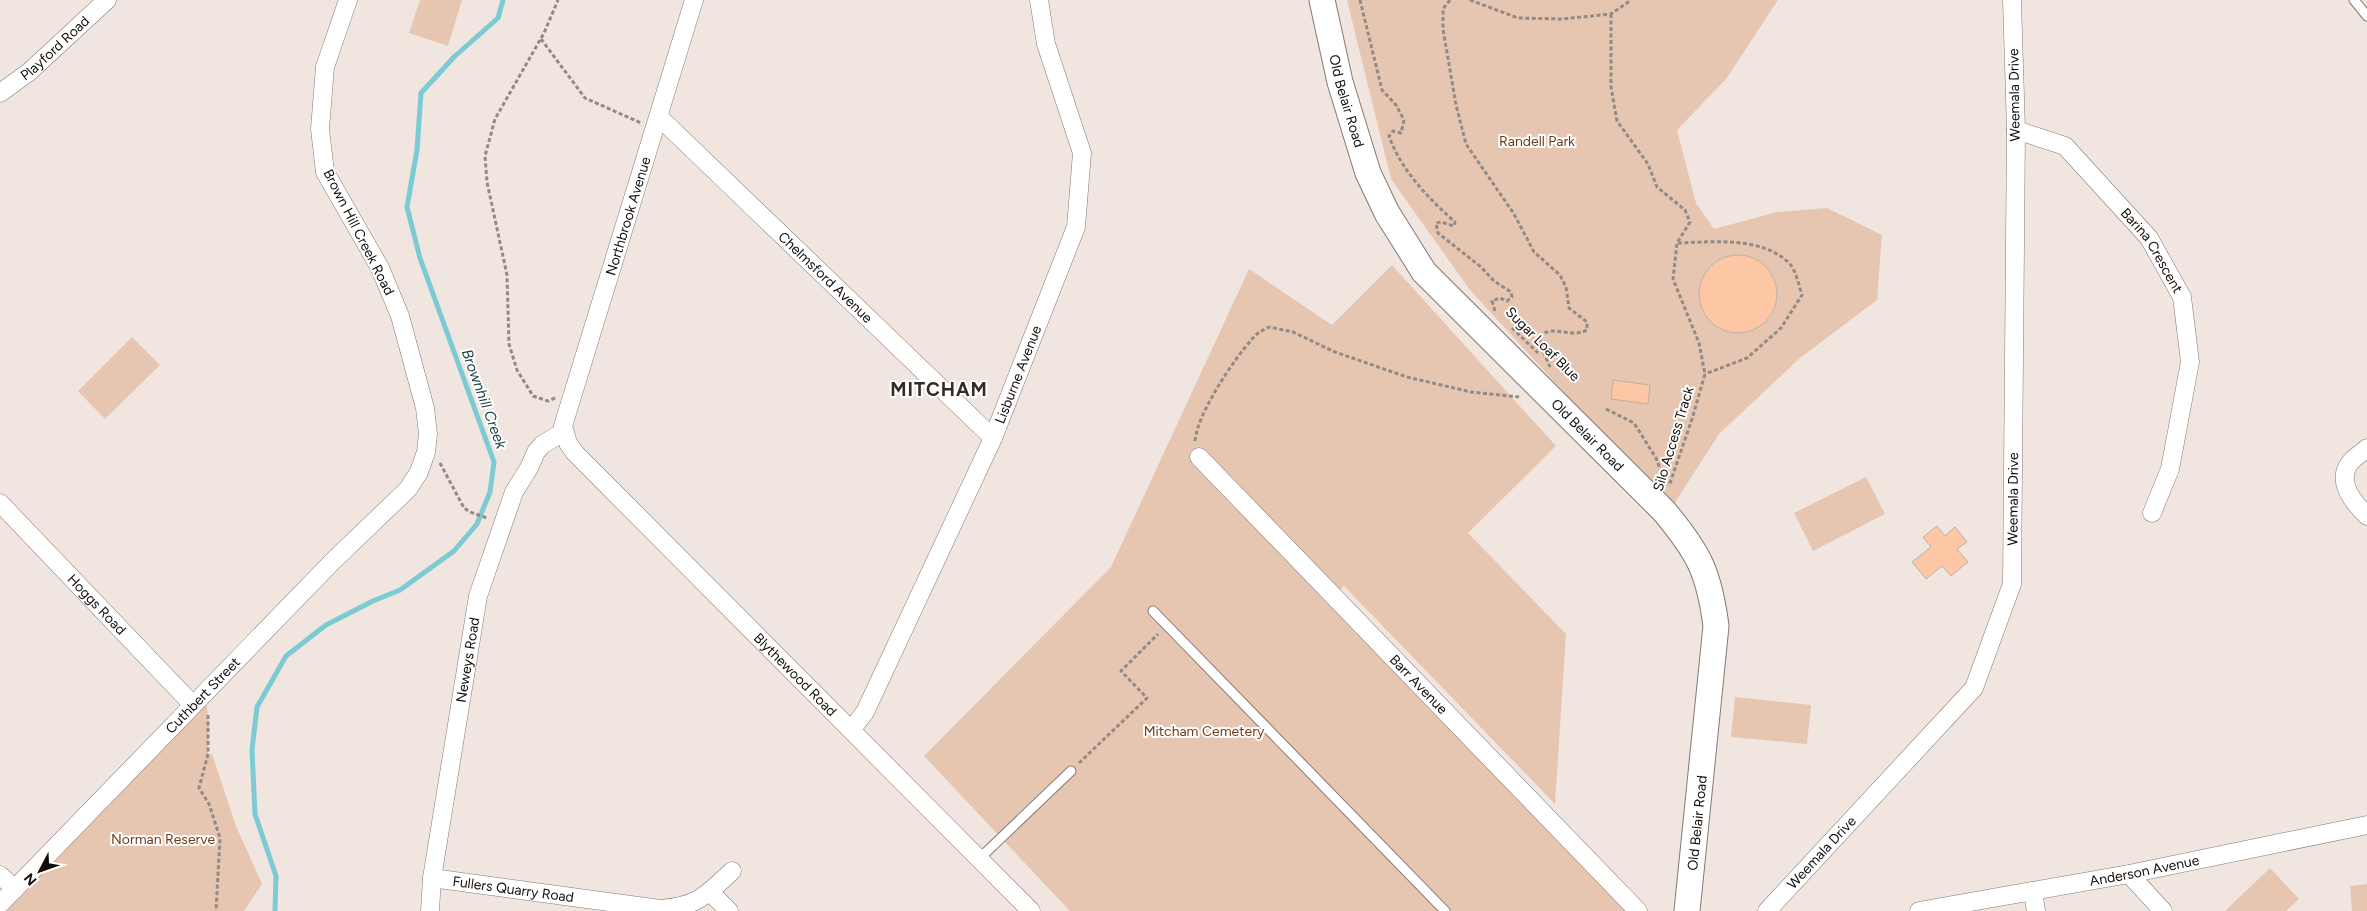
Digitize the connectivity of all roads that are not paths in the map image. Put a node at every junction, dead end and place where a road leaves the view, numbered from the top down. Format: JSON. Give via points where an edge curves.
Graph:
{"nodes":[{"id":1,"x":107,"y":0,"type":"edge"},
{"id":2,"x":348,"y":0,"type":"edge"},
{"id":3,"x":694,"y":0,"type":"edge"},
{"id":4,"x":1039,"y":0,"type":"edge"},
{"id":5,"x":1322,"y":0,"type":"edge"},
{"id":6,"x":2012,"y":0,"type":"edge"},
{"id":7,"x":2354,"y":0,"type":"edge"},
{"id":8,"x":2367,"y":16,"type":"edge"},
{"id":9,"x":0,"y":93,"type":"edge"},
{"id":10,"x":657,"y":123,"type":"junction"},
{"id":11,"x":2016,"y":130,"type":"junction"},
{"id":12,"x":563,"y":432,"type":"junction"},
{"id":13,"x":993,"y":438,"type":"junction"},
{"id":14,"x":2367,"y":448,"type":"edge"},
{"id":15,"x":1199,"y":456,"type":"road end"},
{"id":16,"x":408,"y":489,"type":"joint"},
{"id":17,"x":0,"y":503,"type":"edge"},
{"id":18,"x":2152,"y":513,"type":"dead end"},
{"id":19,"x":2367,"y":516,"type":"edge"},
{"id":20,"x":1153,"y":611,"type":"dead end"},
{"id":21,"x":197,"y":701,"type":"junction"},
{"id":22,"x":852,"y":729,"type":"junction"},
{"id":23,"x":1071,"y":771,"type":"road end"},
{"id":24,"x":2367,"y":824,"type":"edge"},
{"id":25,"x":980,"y":858,"type":"junction"},
{"id":26,"x":732,"y":871,"type":"dead end"},
{"id":27,"x":0,"y":874,"type":"edge"},
{"id":28,"x":2129,"y":874,"type":"junction"},
{"id":29,"x":432,"y":878,"type":"junction"},
{"id":30,"x":15,"y":890,"type":"junction"},
{"id":31,"x":2033,"y":891,"type":"junction"},
{"id":32,"x":710,"y":892,"type":"junction"},
{"id":33,"x":0,"y":904,"type":"edge"},
{"id":34,"x":1444,"y":910,"type":"edge"},
{"id":35,"x":1770,"y":910,"type":"edge"},
{"id":36,"x":430,"y":911,"type":"edge"},
{"id":37,"x":729,"y":911,"type":"edge"},
{"id":38,"x":1031,"y":911,"type":"edge"},
{"id":39,"x":1638,"y":911,"type":"edge"},
{"id":40,"x":1687,"y":911,"type":"edge"},
{"id":41,"x":1919,"y":911,"type":"edge"},
{"id":42,"x":2036,"y":911,"type":"edge"},
{"id":43,"x":2163,"y":911,"type":"edge"}],
"edges":[{"from":1,"to":9,"type":"street","name":"Playford Road","via":[[28,72]]},
{"from":2,"to":16,"type":"street","name":"Brown Hill Creek Road","via":[[325,67],[320,129],[326,172],[380,268],[400,316],[425,408],[428,434],[425,457]]},
{"from":3,"to":10,"type":"street","name":"Northbrook Avenue"},
{"from":4,"to":13,"type":"street","name":"Lisburne Avenue","via":[[1046,44],[1082,153],[1076,227]]},
{"from":5,"to":40,"type":"main road","name":"Old Belair Road","via":[[1340,82],[1368,173],[1387,213],[1424,272],[1664,511],[1689,541],[1702,564],[1712,591],[1716,626]]},
{"from":6,"to":11,"type":"street","name":"Weemala Drive"},
{"from":7,"to":8,"type":"lane"},
{"from":10,"to":12,"type":"street","name":"Northbrook Avenue"},
{"from":10,"to":13,"type":"street","name":"Chelmsford Avenue"},
{"from":11,"to":18,"type":"street","name":"Barina Crescent","via":[[2065,146],[2149,238],[2182,297],[2190,362],[2170,468]]},
{"from":11,"to":35,"type":"street","name":"Weemala Drive","via":[[2012,584],[1974,688]]},
{"from":12,"to":22,"type":"street","name":"Blythewood Road","via":[[575,453]]},
{"from":12,"to":29,"type":"street","name":"Neweys Road","via":[[536,452],[514,492],[478,596]]},
{"from":13,"to":22,"type":"street","name":"Lisburne Avenue","via":[[865,712]]},
{"from":14,"to":19,"type":"street","via":[[2348,465],[2345,485]]},
{"from":15,"to":39,"type":"street","name":"Barr Avenue"},
{"from":16,"to":21,"type":"street","name":"Cuthbert Street"},
{"from":17,"to":21,"type":"street","name":"Hoggs Road"},
{"from":20,"to":34,"type":"lane"},
{"from":21,"to":30,"type":"street","name":"Cuthbert Street"},
{"from":22,"to":25,"type":"street","name":"Blythewood Road"},
{"from":23,"to":25,"type":"lane"},
{"from":24,"to":28,"type":"street","name":"Anderson Avenue"},
{"from":25,"to":38,"type":"street","name":"Blythewood Road"},
{"from":26,"to":32,"type":"street","name":"Fullers Quarry Road"},
{"from":27,"to":30,"type":"street"},
{"from":28,"to":31,"type":"street","name":"Anderson Avenue"},
{"from":28,"to":43,"type":"street"},
{"from":29,"to":32,"type":"street","name":"Fullers Quarry Road","via":[[660,909],[694,903]]},
{"from":29,"to":36,"type":"street","name":"Neweys Road"},
{"from":30,"to":33,"type":"street","name":"Cuthbert Street"},
{"from":31,"to":41,"type":"street","name":"Anderson Avenue"},
{"from":31,"to":42,"type":"street"},
{"from":32,"to":37,"type":"street"}]}
